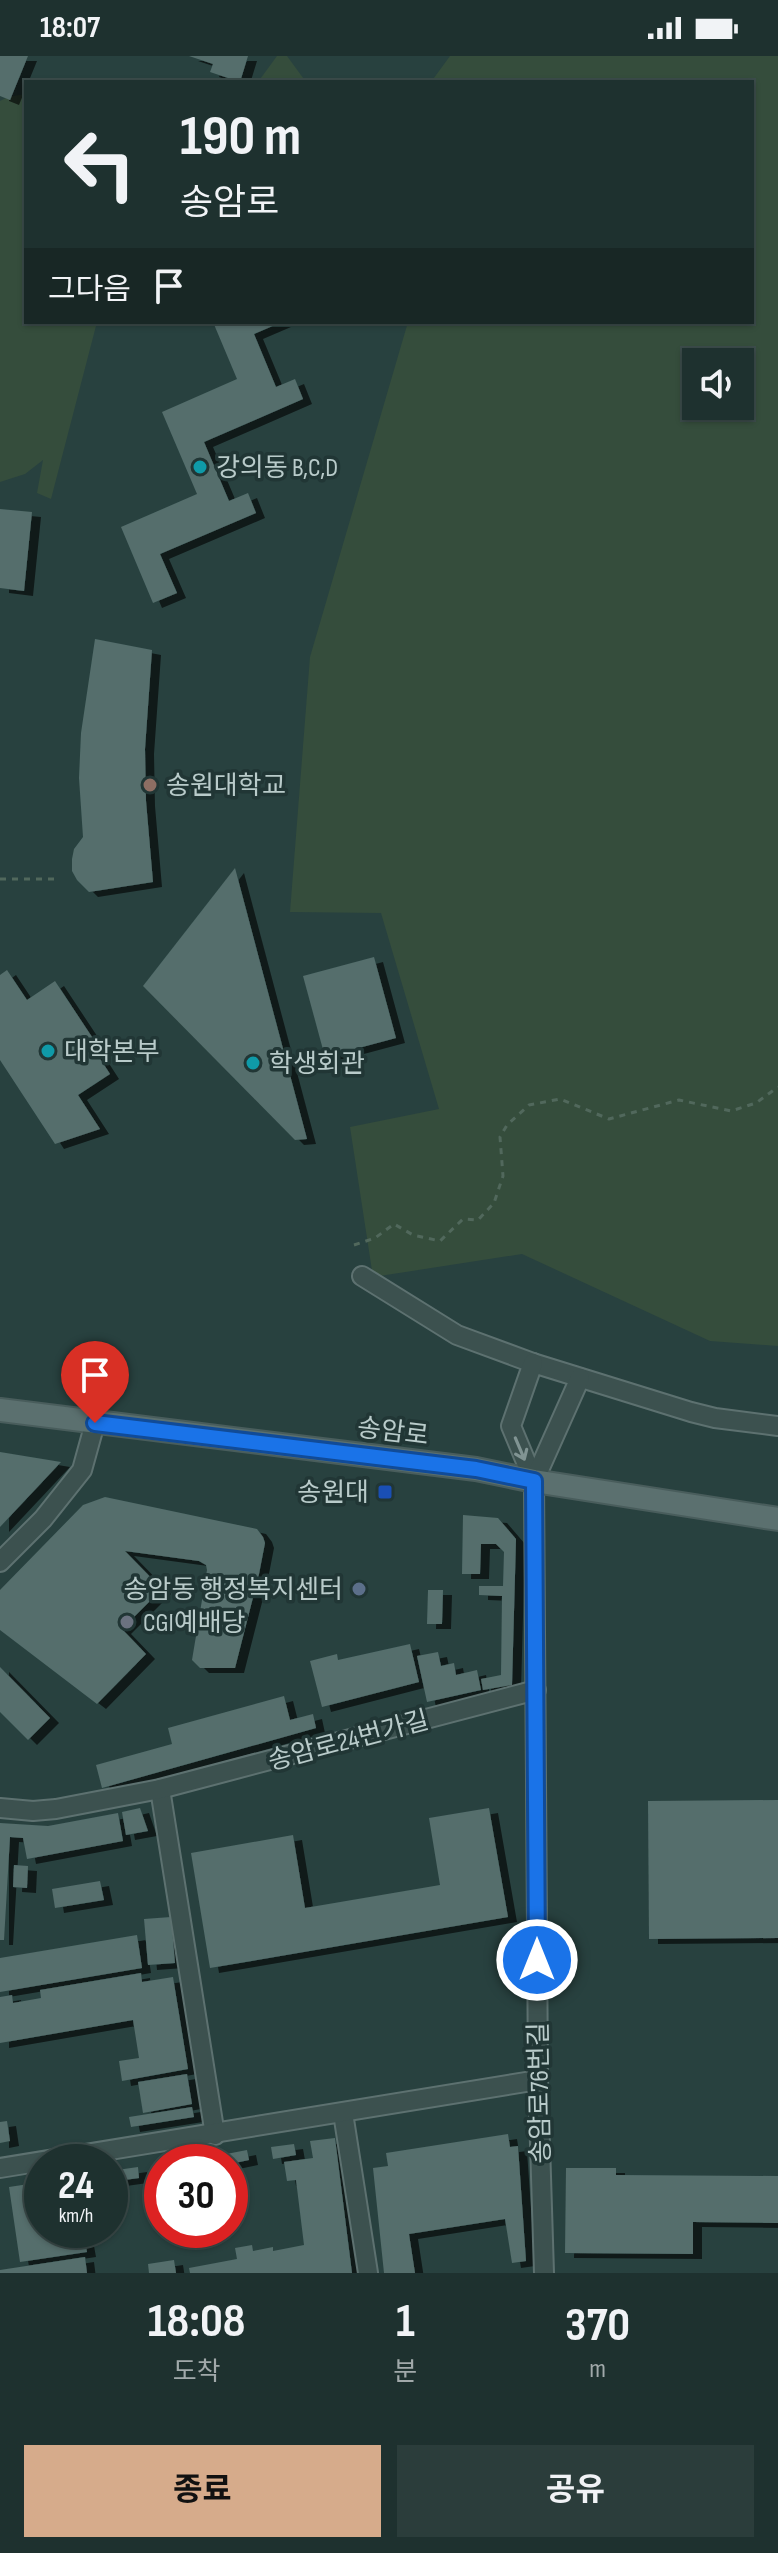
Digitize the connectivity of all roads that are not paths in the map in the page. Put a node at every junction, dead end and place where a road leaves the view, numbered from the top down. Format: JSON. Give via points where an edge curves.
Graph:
{"nodes":[{"id":1,"x":362,"y":1276,"type":"dead end"},
{"id":2,"x":533,"y":1363,"type":"junction"},
{"id":3,"x":580,"y":1378,"type":"junction"},
{"id":4,"x":0,"y":1410,"type":"edge"},
{"id":5,"x":95,"y":1423,"type":"junction"},
{"id":6,"x":778,"y":1426,"type":"edge"},
{"id":7,"x":534,"y":1481,"type":"junction"},
{"id":8,"x":778,"y":1519,"type":"edge"},
{"id":9,"x":0,"y":1562,"type":"edge"},
{"id":10,"x":536,"y":1690,"type":"junction"},
{"id":11,"x":160,"y":1789,"type":"junction"},
{"id":12,"x":0,"y":1808,"type":"edge"},
{"id":13,"x":538,"y":2080,"type":"junction"},
{"id":14,"x":343,"y":2113,"type":"junction"},
{"id":15,"x":215,"y":2135,"type":"junction"},
{"id":16,"x":0,"y":2168,"type":"edge"},
{"id":17,"x":368,"y":2273,"type":"edge"},
{"id":18,"x":544,"y":2273,"type":"edge"}],
"edges":[{"from":1,"to":2,"type":"street","via":[[457,1335]]},
{"from":2,"to":3,"type":"street"},
{"from":2,"to":7,"type":"street","one_way":true,"via":[[511,1426]]},
{"from":3,"to":6,"type":"street","via":[[715,1418]]},
{"from":3,"to":7,"type":"street"},
{"from":4,"to":5,"type":"main road","name":"송암로"},
{"from":5,"to":7,"type":"main road","name":"송암로","via":[[476,1469]]},
{"from":5,"to":9,"type":"street","via":[[82,1470]]},
{"from":7,"to":8,"type":"main road","name":"송암로"},
{"from":7,"to":10,"type":"street","name":"송암로76번길"},
{"from":10,"to":11,"type":"street","name":"송암로24번가길"},
{"from":10,"to":13,"type":"street","name":"송암로76번길"},
{"from":11,"to":12,"type":"street","name":"송암로24번가길","via":[[56,1809]]},
{"from":11,"to":15,"type":"street"},
{"from":13,"to":14,"type":"street"},
{"from":13,"to":18,"type":"street","name":"송암로76번길"},
{"from":14,"to":15,"type":"street"},
{"from":14,"to":17,"type":"street"},
{"from":15,"to":16,"type":"street"}]}
